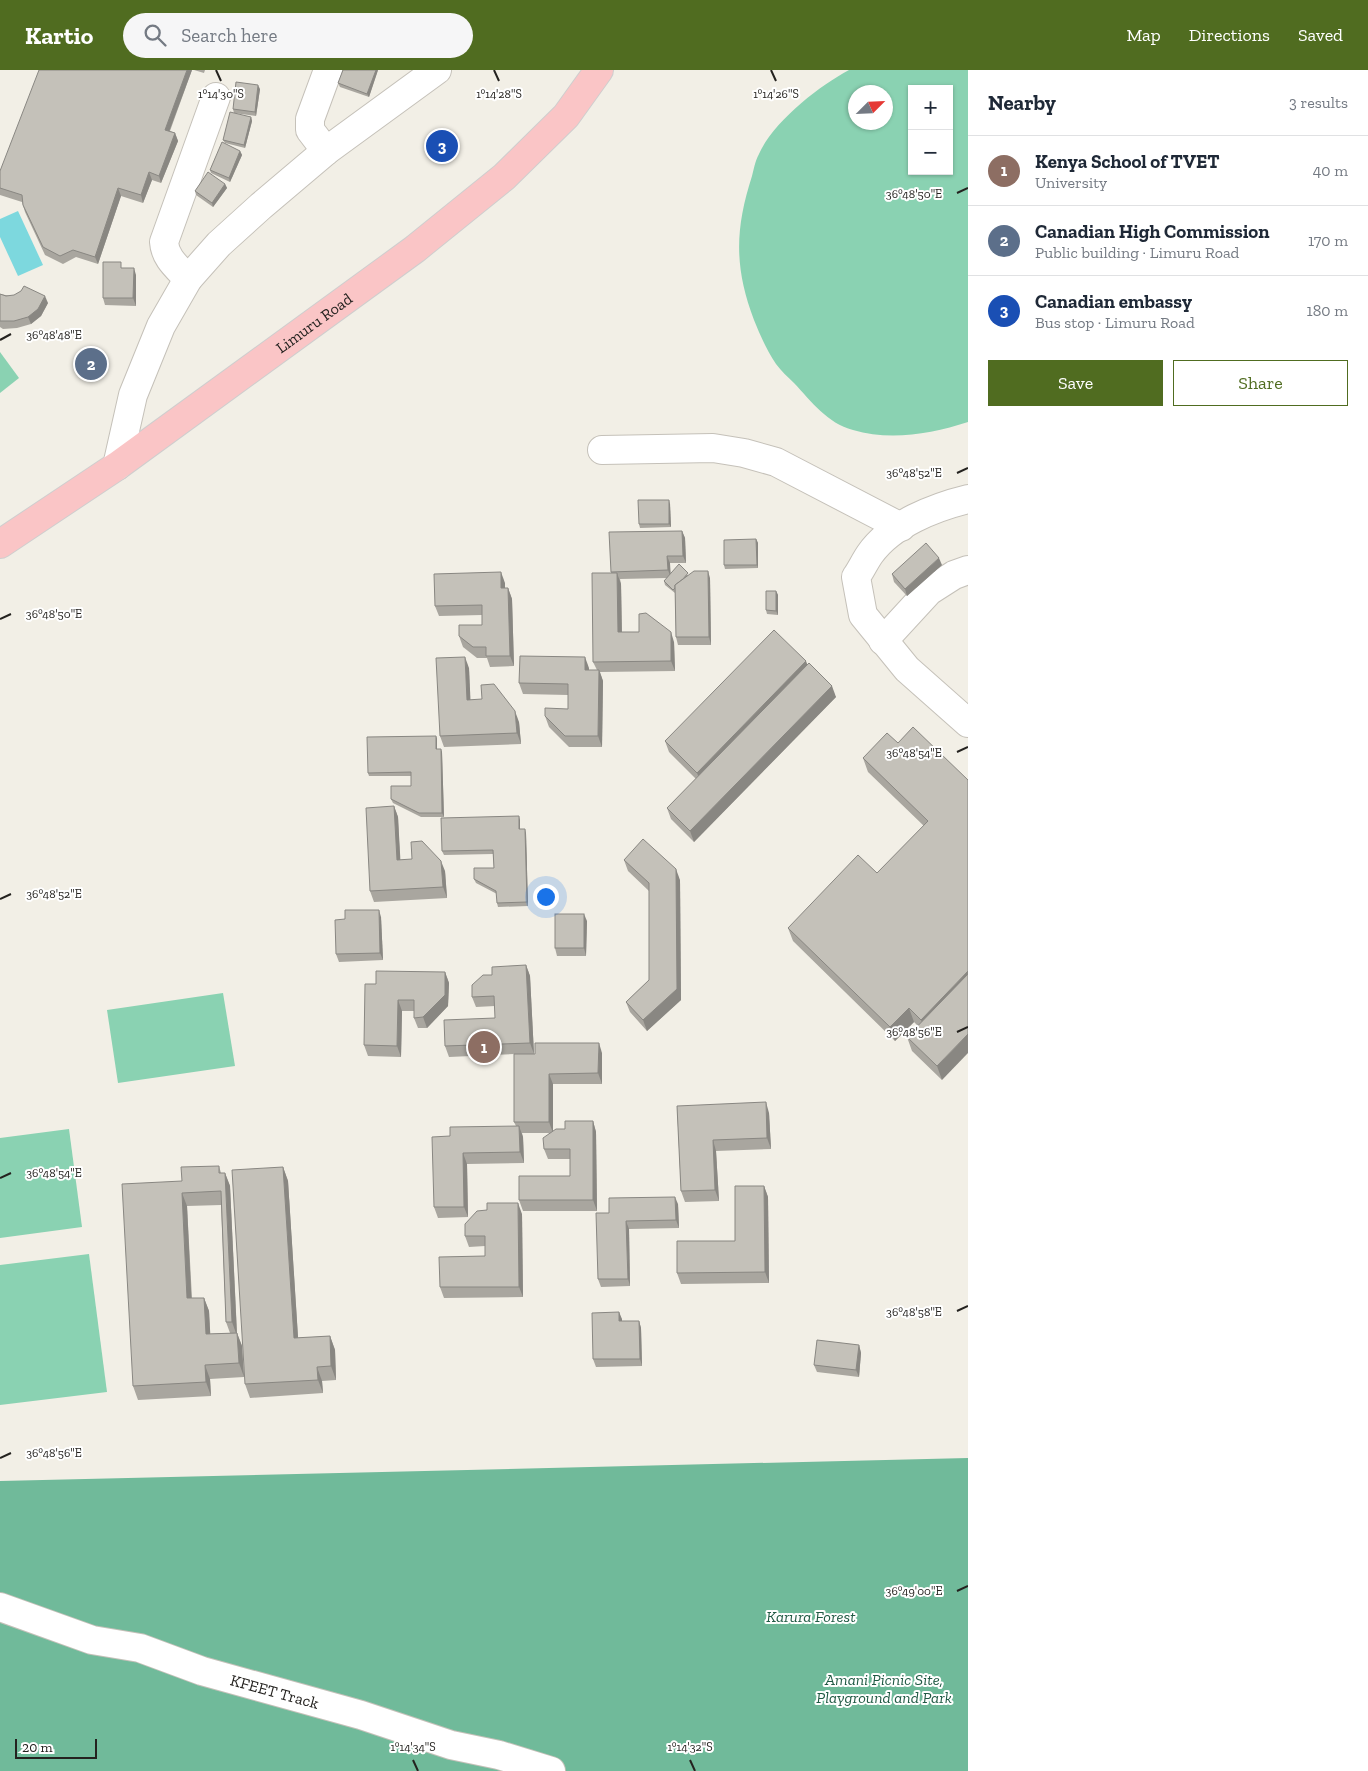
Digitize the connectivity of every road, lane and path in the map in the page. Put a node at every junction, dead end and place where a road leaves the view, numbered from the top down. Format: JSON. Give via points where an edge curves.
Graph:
{"nodes":[{"id":1,"x":328,"y":70,"type":"edge"},
{"id":2,"x":436,"y":70,"type":"edge"},
{"id":3,"x":599,"y":70,"type":"edge"},
{"id":4,"x":216,"y":97,"type":"dead end"},
{"id":5,"x":326,"y":151,"type":"junction"},
{"id":6,"x":415,"y":249,"type":"junction"},
{"id":7,"x":188,"y":279,"type":"junction"},
{"id":8,"x":602,"y":450,"type":"dead end"},
{"id":9,"x":117,"y":466,"type":"junction"},
{"id":10,"x":968,"y":499,"type":"edge"},
{"id":11,"x":900,"y":527,"type":"junction"},
{"id":12,"x":0,"y":544,"type":"edge"},
{"id":13,"x":0,"y":561,"type":"edge"},
{"id":14,"x":968,"y":570,"type":"edge"},
{"id":15,"x":884,"y":641,"type":"junction"},
{"id":16,"x":968,"y":723,"type":"edge"},
{"id":17,"x":0,"y":1607,"type":"edge"},
{"id":18,"x":551,"y":1771,"type":"edge"}],
"edges":[{"from":1,"to":5,"type":"street","via":[[310,118],[310,130]]},
{"from":2,"to":5,"type":"street"},
{"from":3,"to":6,"type":"main road","name":"Limuru Road","via":[[566,116],[504,178]]},
{"from":4,"to":7,"type":"street","via":[[164,242],[168,258]]},
{"from":5,"to":7,"type":"street","via":[[247,218]]},
{"from":6,"to":9,"type":"main road","name":"Limuru Road"},
{"from":6,"to":13,"type":"main road","via":[[334,328],[129,475]]},
{"from":7,"to":9,"type":"street","via":[[161,326],[133,395]]},
{"from":8,"to":11,"type":"street","via":[[713,448],[744,453],[776,462]]},
{"from":9,"to":12,"type":"main road","name":"Limuru Road"},
{"from":10,"to":11,"type":"street","via":[[920,515]]},
{"from":11,"to":15,"type":"street","via":[[871,552],[856,578],[863,615]]},
{"from":14,"to":15,"type":"street","via":[[929,590]]},
{"from":15,"to":16,"type":"street","via":[[907,669]]},
{"from":17,"to":18,"type":"street","name":"KFEET Track","via":[[92,1640],[140,1648],[202,1671],[361,1715],[451,1745]]}]}
